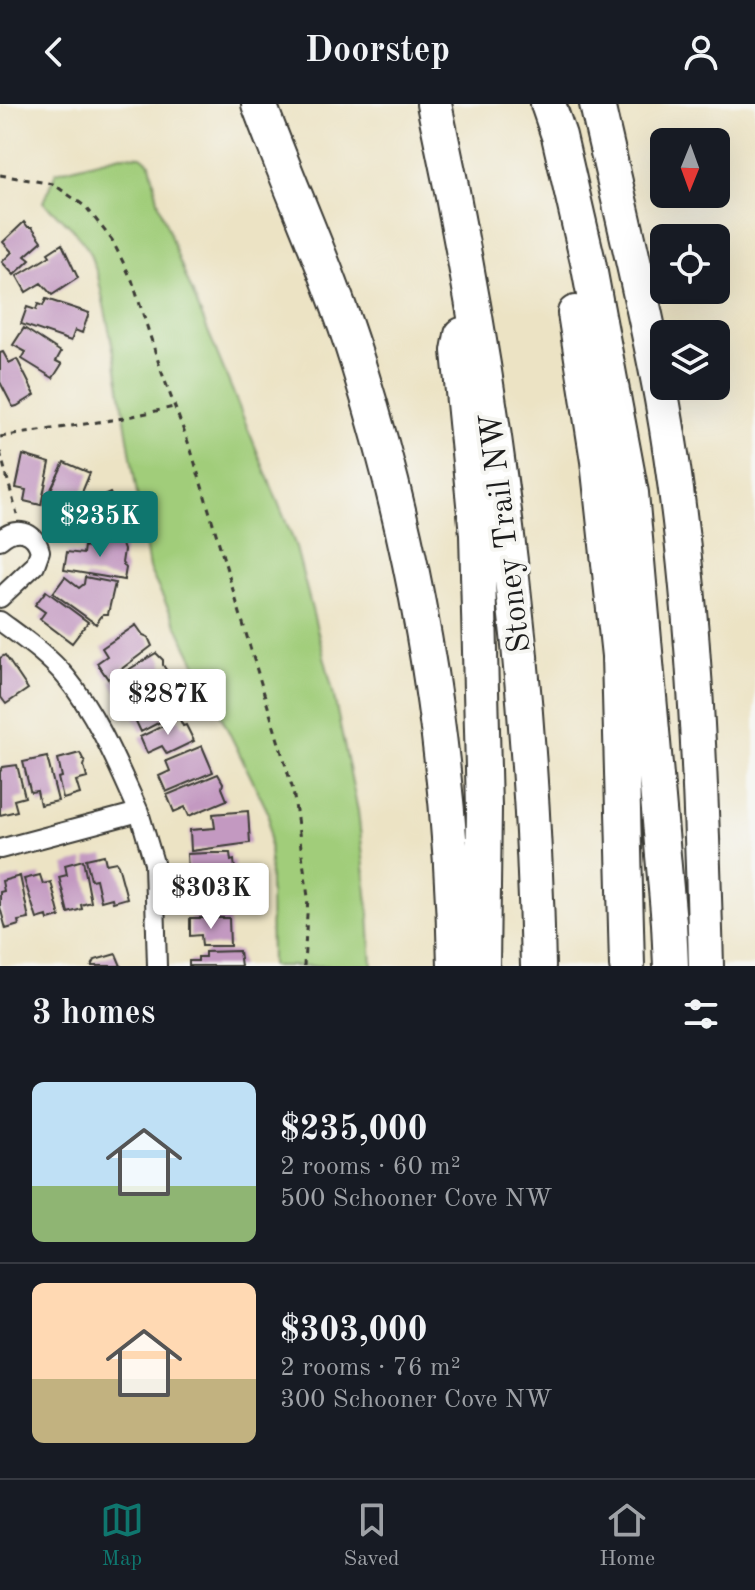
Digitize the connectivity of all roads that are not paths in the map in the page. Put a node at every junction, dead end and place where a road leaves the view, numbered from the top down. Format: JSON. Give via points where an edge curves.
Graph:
{"nodes":[{"id":1,"x":259,"y":104,"type":"edge"},
{"id":2,"x":434,"y":104,"type":"edge"},
{"id":3,"x":536,"y":104,"type":"edge"},
{"id":4,"x":548,"y":104,"type":"edge"},
{"id":5,"x":597,"y":104,"type":"edge"},
{"id":6,"x":472,"y":292,"type":"junction"},
{"id":7,"x":0,"y":540,"type":"edge"},
{"id":8,"x":0,"y":598,"type":"edge"},
{"id":9,"x":0,"y":621,"type":"edge"},
{"id":10,"x":139,"y":812,"type":"junction"},
{"id":11,"x":0,"y":849,"type":"edge"},
{"id":12,"x":157,"y":966,"type":"edge"},
{"id":13,"x":455,"y":966,"type":"edge"},
{"id":14,"x":482,"y":966,"type":"edge"},
{"id":15,"x":538,"y":966,"type":"edge"},
{"id":16,"x":627,"y":966,"type":"edge"},
{"id":17,"x":671,"y":966,"type":"edge"},
{"id":18,"x":706,"y":966,"type":"edge"}],
"edges":[{"from":1,"to":13,"type":"highway","via":[[357,362],[424,628],[453,878]]},
{"from":2,"to":6,"type":"highway","name":"Stoney Trail NW"},
{"from":3,"to":16,"type":"highway","via":[[569,272],[610,557],[619,656]]},
{"from":4,"to":17,"type":"highway","via":[[588,262],[631,493]]},
{"from":5,"to":18,"type":"highway","via":[[662,402],[683,552],[701,780]]},
{"from":6,"to":14,"type":"highway","via":[[459,351],[477,534]]},
{"from":6,"to":15,"type":"highway","name":"Stoney Trail NW","via":[[510,561],[526,729]]},
{"from":7,"to":8,"type":"street","via":[[10,532],[29,533],[38,544],[39,559]]},
{"from":9,"to":10,"type":"street","via":[[49,660],[88,706]]},
{"from":10,"to":11,"type":"street"},
{"from":10,"to":12,"type":"street","via":[[154,863]]}]}
